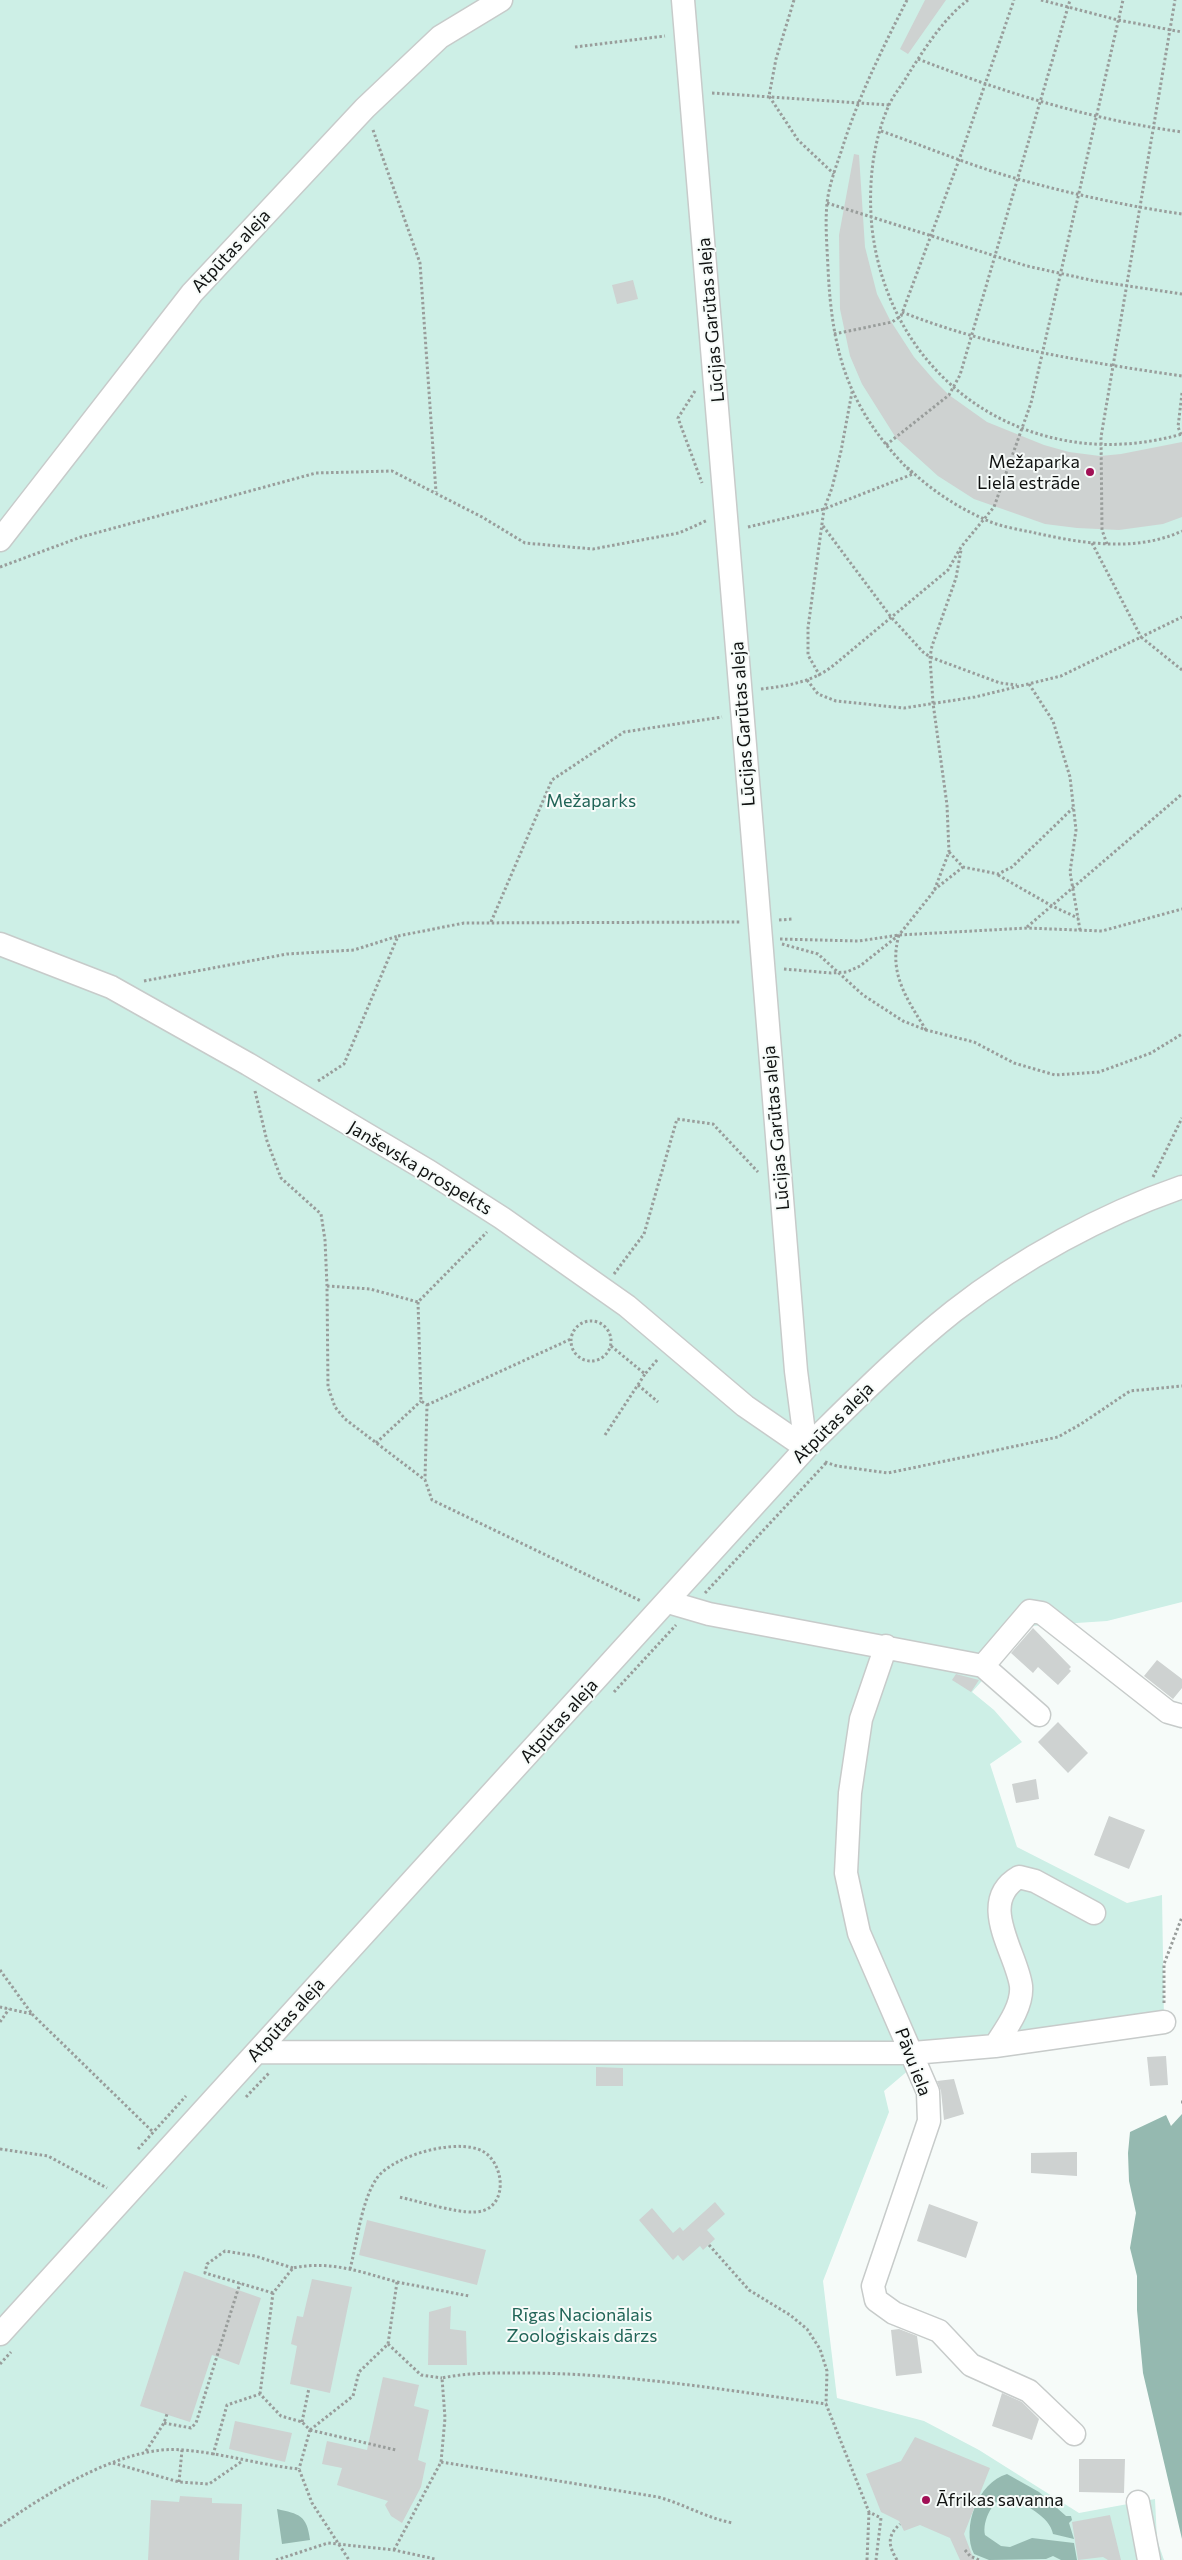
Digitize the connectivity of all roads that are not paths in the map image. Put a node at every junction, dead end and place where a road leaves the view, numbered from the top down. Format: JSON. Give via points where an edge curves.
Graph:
{"nodes":[{"id":1,"x":501,"y":0,"type":"edge"},
{"id":2,"x":683,"y":0,"type":"edge"},
{"id":3,"x":0,"y":540,"type":"edge"},
{"id":4,"x":0,"y":944,"type":"edge"},
{"id":5,"x":1182,"y":1187,"type":"edge"},
{"id":6,"x":806,"y":1448,"type":"junction"},
{"id":7,"x":654,"y":1601,"type":"junction"},
{"id":8,"x":886,"y":1646,"type":"junction"},
{"id":9,"x":983,"y":1666,"type":"junction"},
{"id":10,"x":1039,"y":1715,"type":"dead end"},
{"id":11,"x":1182,"y":1716,"type":"edge"},
{"id":12,"x":1094,"y":1912,"type":"dead end"},
{"id":13,"x":1164,"y":2022,"type":"road end"},
{"id":14,"x":995,"y":2046,"type":"junction"},
{"id":15,"x":257,"y":2052,"type":"junction"},
{"id":16,"x":913,"y":2053,"type":"junction"},
{"id":17,"x":0,"y":2334,"type":"edge"},
{"id":18,"x":1074,"y":2434,"type":"dead end"},
{"id":19,"x":1138,"y":2502,"type":"dead end"},
{"id":20,"x":1148,"y":2560,"type":"edge"}],
"edges":[{"from":1,"to":3,"type":"street","name":"Atpūtas aleja","via":[[440,37],[365,108],[192,293]]},
{"from":2,"to":6,"type":"street","name":"Lūcijas Garūtas aleja","via":[[722,522],[740,691],[796,1371]]},
{"from":4,"to":6,"type":"street","name":"Janševska prospekts","via":[[111,987],[248,1064],[502,1218],[603,1289],[745,1406]]},
{"from":5,"to":6,"type":"street","name":"Atpūtas aleja","via":[[1140,1202],[1023,1263],[954,1311]]},
{"from":6,"to":7,"type":"street","name":"Atpūtas aleja"},
{"from":7,"to":8,"type":"street"},
{"from":7,"to":15,"type":"street","name":"Atpūtas aleja"},
{"from":8,"to":9,"type":"street"},
{"from":8,"to":16,"type":"street","name":"Pāvu iela","via":[[861,1719],[850,1793],[846,1874],[859,1934]]},
{"from":9,"to":10,"type":"street"},
{"from":9,"to":11,"type":"street","via":[[1034,1610],[1168,1712]]},
{"from":12,"to":14,"type":"street","via":[[1035,1880],[1019,1877],[1008,1883],[1000,1902],[1001,1926],[1021,1987],[1012,2018]]},
{"from":13,"to":14,"type":"street"},
{"from":14,"to":16,"type":"street"},
{"from":15,"to":16,"type":"street"},
{"from":15,"to":17,"type":"street","name":"Atpūtas aleja"},
{"from":16,"to":18,"type":"street","name":"Pāvu iela","via":[[928,2092],[929,2121],[873,2286],[876,2300],[894,2313],[938,2331],[971,2365],[1029,2391]]},
{"from":19,"to":20,"type":"street"}]}
